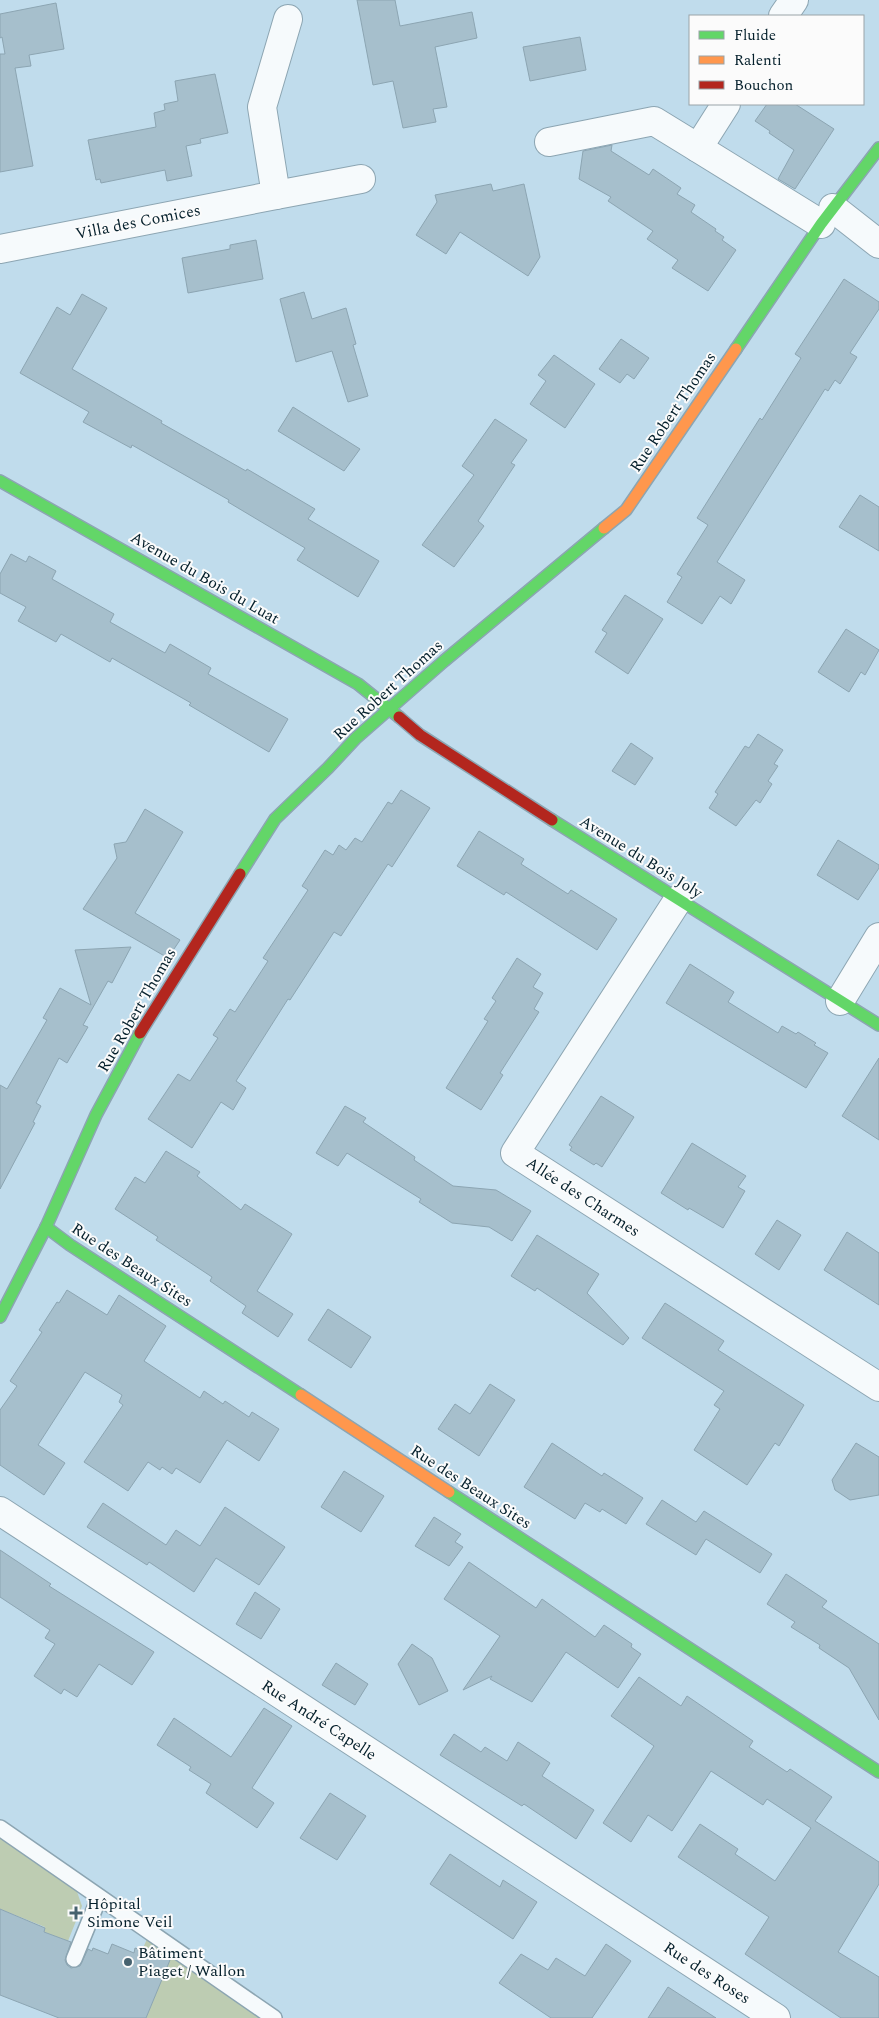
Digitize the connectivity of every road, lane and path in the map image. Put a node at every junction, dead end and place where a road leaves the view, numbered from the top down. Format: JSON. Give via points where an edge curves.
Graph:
{"nodes":[{"id":1,"x":794,"y":0,"type":"edge"},
{"id":2,"x":784,"y":15,"type":"edge"},
{"id":3,"x":288,"y":19,"type":"dead end"},
{"id":4,"x":725,"y":105,"type":"edge"},
{"id":5,"x":549,"y":142,"type":"dead end"},
{"id":6,"x":698,"y":148,"type":"junction"},
{"id":7,"x":879,"y":148,"type":"edge"},
{"id":8,"x":361,"y":179,"type":"dead end"},
{"id":9,"x":276,"y":195,"type":"junction"},
{"id":10,"x":827,"y":216,"type":"junction"},
{"id":11,"x":879,"y":244,"type":"edge"},
{"id":12,"x":0,"y":249,"type":"edge"},
{"id":13,"x":0,"y":481,"type":"edge"},
{"id":14,"x":389,"y":711,"type":"junction"},
{"id":15,"x":678,"y":900,"type":"junction"},
{"id":16,"x":879,"y":937,"type":"edge"},
{"id":17,"x":840,"y":1001,"type":"junction"},
{"id":18,"x":879,"y":1025,"type":"edge"},
{"id":19,"x":46,"y":1227,"type":"junction"},
{"id":20,"x":0,"y":1317,"type":"edge"},
{"id":21,"x":879,"y":1387,"type":"edge"},
{"id":22,"x":0,"y":1511,"type":"edge"},
{"id":23,"x":879,"y":1772,"type":"edge"},
{"id":24,"x":0,"y":1828,"type":"edge"},
{"id":25,"x":99,"y":1898,"type":"junction"},
{"id":26,"x":638,"y":1929,"type":"joint"},
{"id":27,"x":74,"y":1959,"type":"dead end"},
{"id":28,"x":274,"y":2018,"type":"edge"},
{"id":29,"x":776,"y":2018,"type":"edge"}],
"edges":[{"from":1,"to":2,"type":"street"},
{"from":3,"to":9,"type":"street","via":[[262,107]]},
{"from":4,"to":6,"type":"street"},
{"from":5,"to":6,"type":"street","via":[[654,121]]},
{"from":6,"to":10,"type":"street"},
{"from":7,"to":10,"type":"street","name":"Rue Robert Thomas"},
{"from":8,"to":9,"type":"street","name":"Villa des Comices"},
{"from":9,"to":12,"type":"street","name":"Villa des Comices"},
{"from":10,"to":11,"type":"street"},
{"from":10,"to":14,"type":"street","name":"Rue Robert Thomas","via":[[626,510]]},
{"from":13,"to":14,"type":"street","name":"Avenue du Bois du Luat","via":[[358,684]]},
{"from":14,"to":15,"type":"street","name":"Avenue du Bois Joly","via":[[420,735]]},
{"from":14,"to":19,"type":"street","name":"Rue Robert Thomas","via":[[356,738],[275,819],[145,1024],[96,1116]]},
{"from":15,"to":17,"type":"street","name":"Avenue du Bois Joly"},
{"from":15,"to":21,"type":"street","name":"Allée des Charmes","via":[[515,1153]]},
{"from":16,"to":17,"type":"street"},
{"from":17,"to":18,"type":"street","name":"Avenue du Bois Joly"},
{"from":19,"to":20,"type":"street","name":"Rue Robert Thomas"},
{"from":19,"to":23,"type":"street","name":"Rue des Beaux Sites"},
{"from":22,"to":26,"type":"street","name":"Rue André Capelle"},
{"from":24,"to":25,"type":"lane"},
{"from":25,"to":27,"type":"lane"},
{"from":25,"to":28,"type":"lane"},
{"from":26,"to":29,"type":"street","name":"Rue des Roses"}]}
